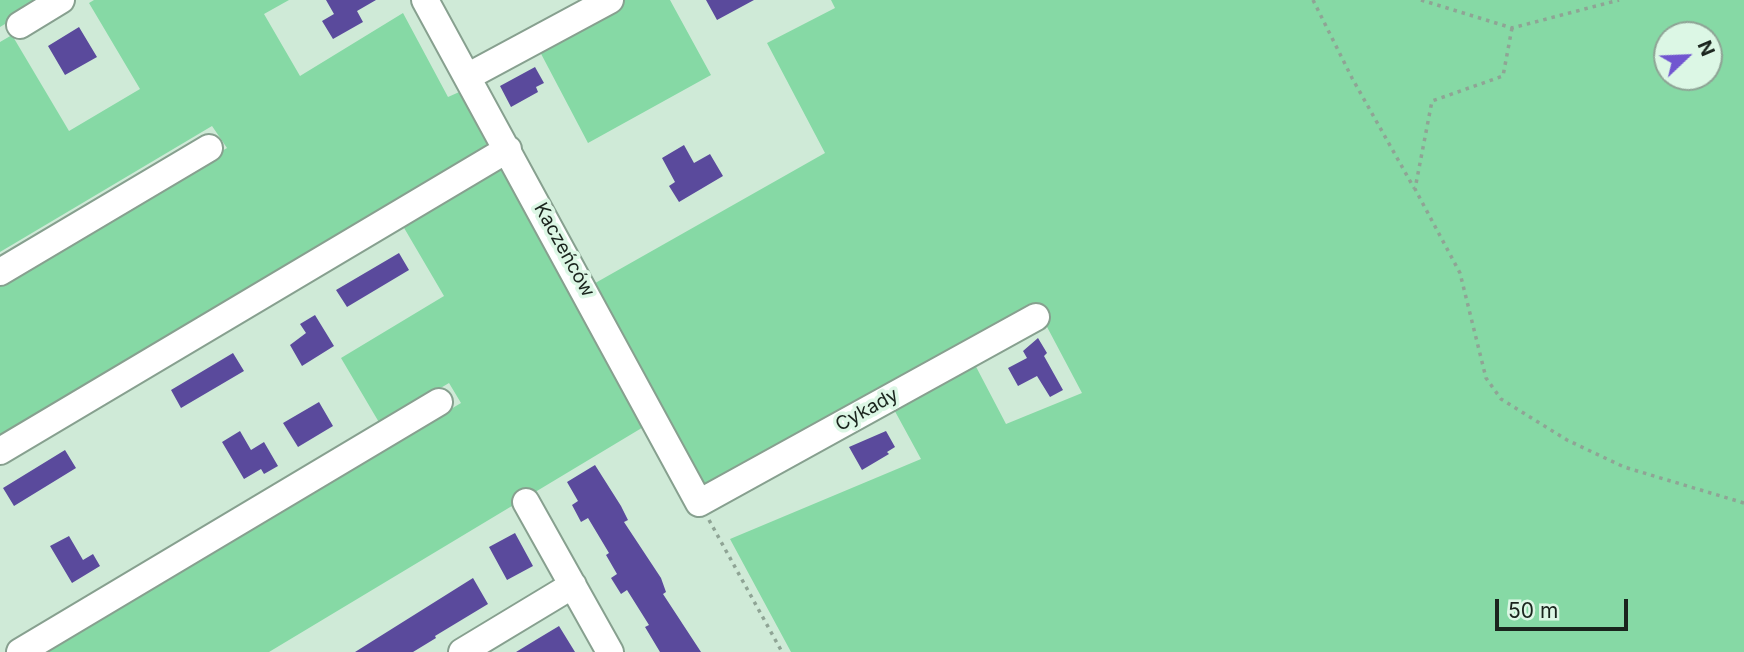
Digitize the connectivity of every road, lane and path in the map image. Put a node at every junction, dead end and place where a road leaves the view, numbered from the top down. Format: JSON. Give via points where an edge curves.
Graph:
{"nodes":[{"id":1,"x":61,"y":0,"type":"edge"},
{"id":2,"x":425,"y":0,"type":"edge"},
{"id":3,"x":577,"y":0,"type":"edge"},
{"id":4,"x":610,"y":0,"type":"edge"},
{"id":5,"x":1313,"y":0,"type":"edge"},
{"id":6,"x":1421,"y":0,"type":"edge"},
{"id":7,"x":1619,"y":0,"type":"edge"},
{"id":8,"x":20,"y":25,"type":"dead end"},
{"id":9,"x":1512,"y":28,"type":"junction"},
{"id":10,"x":463,"y":70,"type":"junction"},
{"id":11,"x":209,"y":148,"type":"dead end"},
{"id":12,"x":508,"y":149,"type":"junction"},
{"id":13,"x":1415,"y":190,"type":"junction"},
{"id":14,"x":0,"y":272,"type":"edge"},
{"id":15,"x":1036,"y":317,"type":"dead end"},
{"id":16,"x":439,"y":402,"type":"dead end"},
{"id":17,"x":0,"y":451,"type":"edge"},
{"id":18,"x":526,"y":502,"type":"dead end"},
{"id":19,"x":699,"y":503,"type":"junction"},
{"id":20,"x":1744,"y":503,"type":"edge"},
{"id":21,"x":573,"y":585,"type":"junction"},
{"id":22,"x":20,"y":652,"type":"edge"},
{"id":23,"x":462,"y":652,"type":"edge"},
{"id":24,"x":610,"y":652,"type":"edge"},
{"id":25,"x":782,"y":652,"type":"edge"}],
"edges":[{"from":1,"to":8,"type":"street"},
{"from":2,"to":10,"type":"street","name":"Kaczeńców"},
{"from":3,"to":10,"type":"street"},
{"from":4,"to":10,"type":"street"},
{"from":5,"to":13,"type":"path"},
{"from":6,"to":9,"type":"path"},
{"from":7,"to":9,"type":"path"},
{"from":9,"to":13,"type":"path","via":[[1503,76],[1432,101]]},
{"from":10,"to":12,"type":"street","name":"Kaczeńców"},
{"from":11,"to":14,"type":"street"},
{"from":12,"to":17,"type":"street"},
{"from":12,"to":19,"type":"street","name":"Kaczeńców"},
{"from":13,"to":20,"type":"path","via":[[1460,273],[1486,378],[1501,399],[1567,440],[1624,467]]},
{"from":15,"to":19,"type":"street","name":"Cykady"},
{"from":16,"to":22,"type":"street"},
{"from":18,"to":21,"type":"street"},
{"from":19,"to":25,"type":"path"},
{"from":21,"to":23,"type":"street"},
{"from":21,"to":24,"type":"street"}]}
